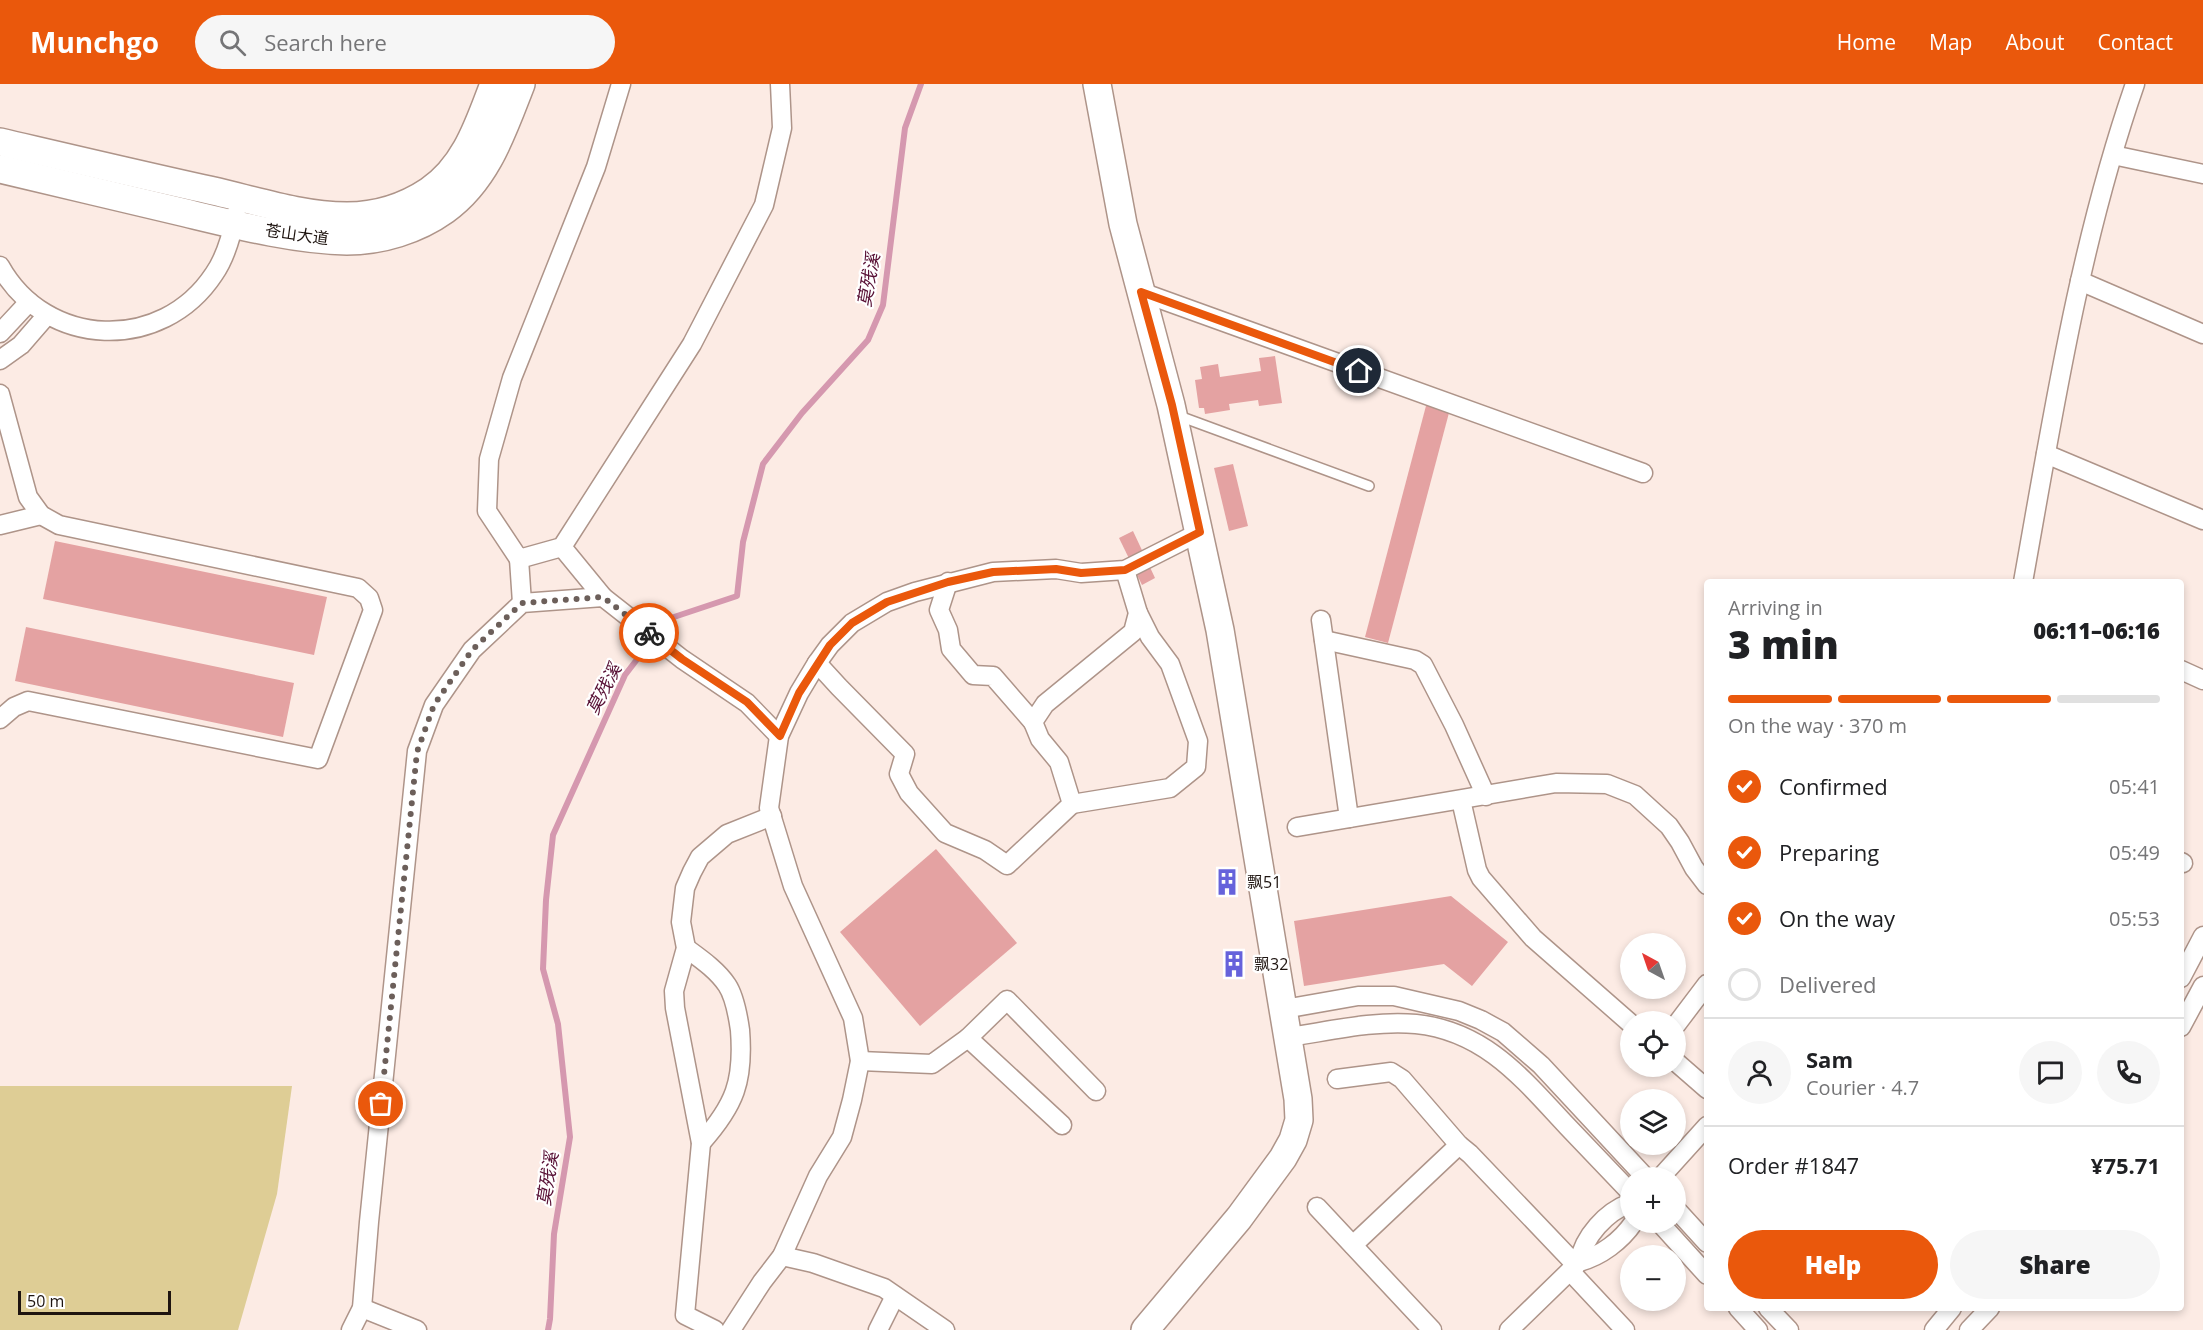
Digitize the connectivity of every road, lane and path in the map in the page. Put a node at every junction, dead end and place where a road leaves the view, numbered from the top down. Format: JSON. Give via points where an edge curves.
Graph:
{"nodes":[{"id":1,"x":494,"y":84,"type":"edge"},
{"id":2,"x":520,"y":84,"type":"edge"},
{"id":3,"x":621,"y":84,"type":"edge"},
{"id":4,"x":780,"y":84,"type":"edge"},
{"id":5,"x":1097,"y":84,"type":"edge"},
{"id":6,"x":2135,"y":84,"type":"edge"},
{"id":7,"x":0,"y":142,"type":"edge"},
{"id":8,"x":2113,"y":156,"type":"junction"},
{"id":9,"x":0,"y":169,"type":"edge"},
{"id":10,"x":2203,"y":174,"type":"edge"},
{"id":11,"x":239,"y":197,"type":"junction"},
{"id":12,"x":234,"y":224,"type":"junction"},
{"id":13,"x":0,"y":266,"type":"edge"},
{"id":14,"x":2080,"y":281,"type":"junction"},
{"id":15,"x":1141,"y":292,"type":"junction"},
{"id":16,"x":29,"y":302,"type":"junction"},
{"id":17,"x":46,"y":315,"type":"junction"},
{"id":18,"x":0,"y":333,"type":"edge"},
{"id":19,"x":2203,"y":334,"type":"edge"},
{"id":20,"x":0,"y":360,"type":"edge"},
{"id":21,"x":0,"y":394,"type":"edge"},
{"id":22,"x":1174,"y":414,"type":"junction"},
{"id":23,"x":2046,"y":454,"type":"junction"},
{"id":24,"x":1643,"y":473,"type":"dead end"},
{"id":25,"x":1368,"y":486,"type":"dead end"},
{"id":26,"x":41,"y":515,"type":"junction"},
{"id":27,"x":2203,"y":520,"type":"edge"},
{"id":28,"x":0,"y":525,"type":"edge"},
{"id":29,"x":1200,"y":532,"type":"junction"},
{"id":30,"x":562,"y":547,"type":"junction"},
{"id":31,"x":519,"y":559,"type":"junction"},
{"id":32,"x":1125,"y":570,"type":"junction"},
{"id":33,"x":2024,"y":579,"type":"edge"},
{"id":34,"x":948,"y":582,"type":"junction"},
{"id":35,"x":603,"y":597,"type":"junction"},
{"id":36,"x":522,"y":603,"type":"junction"},
{"id":37,"x":1138,"y":613,"type":"junction"},
{"id":38,"x":1321,"y":620,"type":"dead end"},
{"id":39,"x":1324,"y":640,"type":"junction"},
{"id":40,"x":817,"y":663,"type":"junction"},
{"id":41,"x":2184,"y":671,"type":"edge"},
{"id":42,"x":2203,"y":680,"type":"edge"},
{"id":43,"x":0,"y":719,"type":"edge"},
{"id":44,"x":1033,"y":722,"type":"junction"},
{"id":45,"x":780,"y":736,"type":"junction"},
{"id":46,"x":1486,"y":796,"type":"junction"},
{"id":47,"x":1461,"y":800,"type":"junction"},
{"id":48,"x":1072,"y":804,"type":"junction"},
{"id":49,"x":772,"y":816,"type":"junction"},
{"id":50,"x":1348,"y":818,"type":"junction"},
{"id":51,"x":1297,"y":827,"type":"dead end"},
{"id":52,"x":1704,"y":881,"type":"edge"},
{"id":53,"x":2202,"y":942,"type":"edge"},
{"id":54,"x":686,"y":948,"type":"junction"},
{"id":55,"x":2184,"y":973,"type":"edge"},
{"id":56,"x":2203,"y":986,"type":"edge"},
{"id":57,"x":1704,"y":988,"type":"edge"},
{"id":58,"x":1394,"y":996,"type":"junction"},
{"id":59,"x":1284,"y":1009,"type":"junction"},
{"id":60,"x":1686,"y":1012,"type":"edge"},
{"id":61,"x":1620,"y":1014,"type":"edge"},
{"id":62,"x":2184,"y":1022,"type":"edge"},
{"id":63,"x":1394,"y":1024,"type":"junction"},
{"id":64,"x":1289,"y":1037,"type":"junction"},
{"id":65,"x":968,"y":1038,"type":"junction"},
{"id":66,"x":860,"y":1061,"type":"junction"},
{"id":67,"x":1686,"y":1071,"type":"edge"},
{"id":68,"x":1336,"y":1078,"type":"dead end"},
{"id":69,"x":1704,"y":1086,"type":"edge"},
{"id":70,"x":1096,"y":1092,"type":"dead end"},
{"id":71,"x":1062,"y":1125,"type":"dead end"},
{"id":72,"x":1704,"y":1129,"type":"edge"},
{"id":73,"x":701,"y":1143,"type":"junction"},
{"id":74,"x":1459,"y":1145,"type":"junction"},
{"id":75,"x":1636,"y":1167,"type":"edge"},
{"id":76,"x":1670,"y":1167,"type":"edge"},
{"id":77,"x":1620,"y":1181,"type":"edge"},
{"id":78,"x":1620,"y":1207,"type":"edge"},
{"id":79,"x":1317,"y":1208,"type":"dead end"},
{"id":80,"x":1686,"y":1220,"type":"edge"},
{"id":81,"x":1626,"y":1233,"type":"edge"},
{"id":82,"x":1669,"y":1233,"type":"edge"},
{"id":83,"x":1704,"y":1240,"type":"edge"},
{"id":84,"x":1353,"y":1245,"type":"junction"},
{"id":85,"x":782,"y":1256,"type":"junction"},
{"id":86,"x":1575,"y":1266,"type":"junction"},
{"id":87,"x":1704,"y":1272,"type":"edge"},
{"id":88,"x":895,"y":1296,"type":"junction"},
{"id":89,"x":362,"y":1308,"type":"junction"},
{"id":90,"x":1741,"y":1311,"type":"edge"},
{"id":91,"x":1771,"y":1311,"type":"edge"},
{"id":92,"x":1950,"y":1311,"type":"edge"},
{"id":93,"x":1987,"y":1311,"type":"edge"},
{"id":94,"x":351,"y":1330,"type":"edge"},
{"id":95,"x":417,"y":1330,"type":"edge"},
{"id":96,"x":715,"y":1330,"type":"edge"},
{"id":97,"x":731,"y":1330,"type":"edge"},
{"id":98,"x":878,"y":1330,"type":"edge"},
{"id":99,"x":945,"y":1330,"type":"edge"},
{"id":100,"x":1145,"y":1330,"type":"edge"},
{"id":101,"x":1432,"y":1330,"type":"edge"},
{"id":102,"x":1509,"y":1330,"type":"edge"},
{"id":103,"x":1625,"y":1330,"type":"edge"},
{"id":104,"x":1758,"y":1330,"type":"edge"},
{"id":105,"x":1789,"y":1330,"type":"edge"},
{"id":106,"x":1934,"y":1330,"type":"edge"},
{"id":107,"x":1969,"y":1330,"type":"edge"}],
"edges":[{"from":1,"to":11,"type":"street","name":"苍山大道","via":[[462,158],[431,190],[411,202],[387,211],[347,216],[289,209]]},
{"from":2,"to":12,"type":"street","name":"苍山大道","via":[[482,172],[446,210],[422,224],[393,235],[348,241]]},
{"from":3,"to":31,"type":"street","via":[[597,167],[512,378],[489,459],[488,511]]},
{"from":4,"to":30,"type":"street","via":[[782,128],[764,205],[692,344]]},
{"from":5,"to":15,"type":"street","via":[[1123,224]]},
{"from":6,"to":8,"type":"street"},
{"from":7,"to":11,"type":"street","name":"苍山大道"},
{"from":8,"to":10,"type":"street"},
{"from":8,"to":14,"type":"street"},
{"from":9,"to":12,"type":"street","name":"苍山大道"},
{"from":11,"to":12,"type":"street"},
{"from":12,"to":17,"type":"street","via":[[214,274],[188,302],[152,323],[116,332],[68,325]]},
{"from":13,"to":16,"type":"street"},
{"from":14,"to":19,"type":"street"},
{"from":14,"to":23,"type":"street"},
{"from":15,"to":22,"type":"street"},
{"from":15,"to":24,"type":"street"},
{"from":16,"to":17,"type":"street"},
{"from":16,"to":18,"type":"street"},
{"from":17,"to":20,"type":"street","via":[[21,345]]},
{"from":21,"to":26,"type":"street","via":[[28,497]]},
{"from":22,"to":25,"type":"lane"},
{"from":22,"to":29,"type":"street"},
{"from":23,"to":27,"type":"street"},
{"from":23,"to":33,"type":"street"},
{"from":26,"to":28,"type":"street"},
{"from":26,"to":43,"type":"street","via":[[59,525],[358,588],[369,598],[372,610],[318,759],[28,701]]},
{"from":29,"to":32,"type":"street"},
{"from":29,"to":59,"type":"street"},
{"from":30,"to":31,"type":"street"},
{"from":30,"to":35,"type":"street"},
{"from":31,"to":36,"type":"street"},
{"from":32,"to":34,"type":"street","via":[[993,572]]},
{"from":32,"to":37,"type":"street"},
{"from":34,"to":40,"type":"street","via":[[887,602],[852,623]]},
{"from":34,"to":44,"type":"street","via":[[939,610],[951,649],[973,675],[993,676]]},
{"from":35,"to":36,"type":"street"},
{"from":35,"to":45,"type":"street","via":[[682,659],[747,702]]},
{"from":36,"to":89,"type":"street","via":[[472,650],[434,705],[417,752]]},
{"from":37,"to":44,"type":"street","via":[[1133,632],[1045,704]]},
{"from":37,"to":48,"type":"street","via":[[1150,638],[1170,664],[1197,741],[1196,767],[1170,788]]},
{"from":38,"to":39,"type":"street"},
{"from":39,"to":46,"type":"street","via":[[1424,665]]},
{"from":39,"to":50,"type":"street"},
{"from":40,"to":45,"type":"street"},
{"from":40,"to":48,"type":"street","via":[[905,754],[899,774],[909,793],[945,833],[1007,864]]},
{"from":41,"to":42,"type":"street"},
{"from":44,"to":48,"type":"street","via":[[1040,739],[1059,762]]},
{"from":45,"to":49,"type":"street","via":[[769,808]]},
{"from":46,"to":47,"type":"street"},
{"from":46,"to":52,"type":"street","via":[[1556,783],[1607,784],[1622,789],[1642,800],[1669,826]]},
{"from":47,"to":50,"type":"street"},
{"from":47,"to":61,"type":"street","via":[[1481,878],[1533,938]]},
{"from":49,"to":54,"type":"street","via":[[727,834],[700,857],[685,888],[681,922]]},
{"from":49,"to":66,"type":"street","via":[[793,886],[853,1018]]},
{"from":50,"to":51,"type":"street"},
{"from":53,"to":55,"type":"street"},
{"from":54,"to":73,"type":"street","via":[[674,991],[675,1008]]},
{"from":54,"to":73,"type":"street","via":[[712,968],[728,987],[738,1018],[742,1058],[739,1082],[721,1121]]},
{"from":56,"to":62,"type":"street"},
{"from":57,"to":60,"type":"street"},
{"from":58,"to":59,"type":"street","via":[[1358,996]]},
{"from":58,"to":63,"type":"street"},
{"from":58,"to":75,"type":"street","via":[[1459,1011],[1503,1032],[1554,1078]]},
{"from":59,"to":64,"type":"street"},
{"from":63,"to":64,"type":"street"},
{"from":63,"to":77,"type":"street","via":[[1437,1028],[1495,1054],[1525,1080]]},
{"from":64,"to":100,"type":"street","via":[[1299,1120],[1293,1140],[1239,1218]]},
{"from":65,"to":66,"type":"street","via":[[932,1064]]},
{"from":65,"to":70,"type":"street","via":[[1007,1000]]},
{"from":65,"to":71,"type":"street"},
{"from":66,"to":85,"type":"street","via":[[842,1137]]},
{"from":67,"to":69,"type":"street"},
{"from":68,"to":74,"type":"street","via":[[1391,1072],[1402,1079]]},
{"from":72,"to":76,"type":"street"},
{"from":73,"to":96,"type":"street","via":[[685,1315]]},
{"from":74,"to":84,"type":"street"},
{"from":74,"to":86,"type":"street"},
{"from":78,"to":86,"type":"street","via":[[1593,1232]]},
{"from":79,"to":84,"type":"street"},
{"from":80,"to":83,"type":"street"},
{"from":81,"to":86,"type":"street","via":[[1594,1258]]},
{"from":82,"to":87,"type":"street"},
{"from":84,"to":101,"type":"street"},
{"from":85,"to":88,"type":"street","via":[[884,1288]]},
{"from":85,"to":97,"type":"street"},
{"from":86,"to":102,"type":"street"},
{"from":86,"to":103,"type":"street"},
{"from":88,"to":98,"type":"street"},
{"from":88,"to":99,"type":"street"},
{"from":89,"to":94,"type":"street"},
{"from":89,"to":95,"type":"street"},
{"from":90,"to":104,"type":"street"},
{"from":91,"to":105,"type":"street"},
{"from":92,"to":106,"type":"street"},
{"from":93,"to":107,"type":"street"}]}
